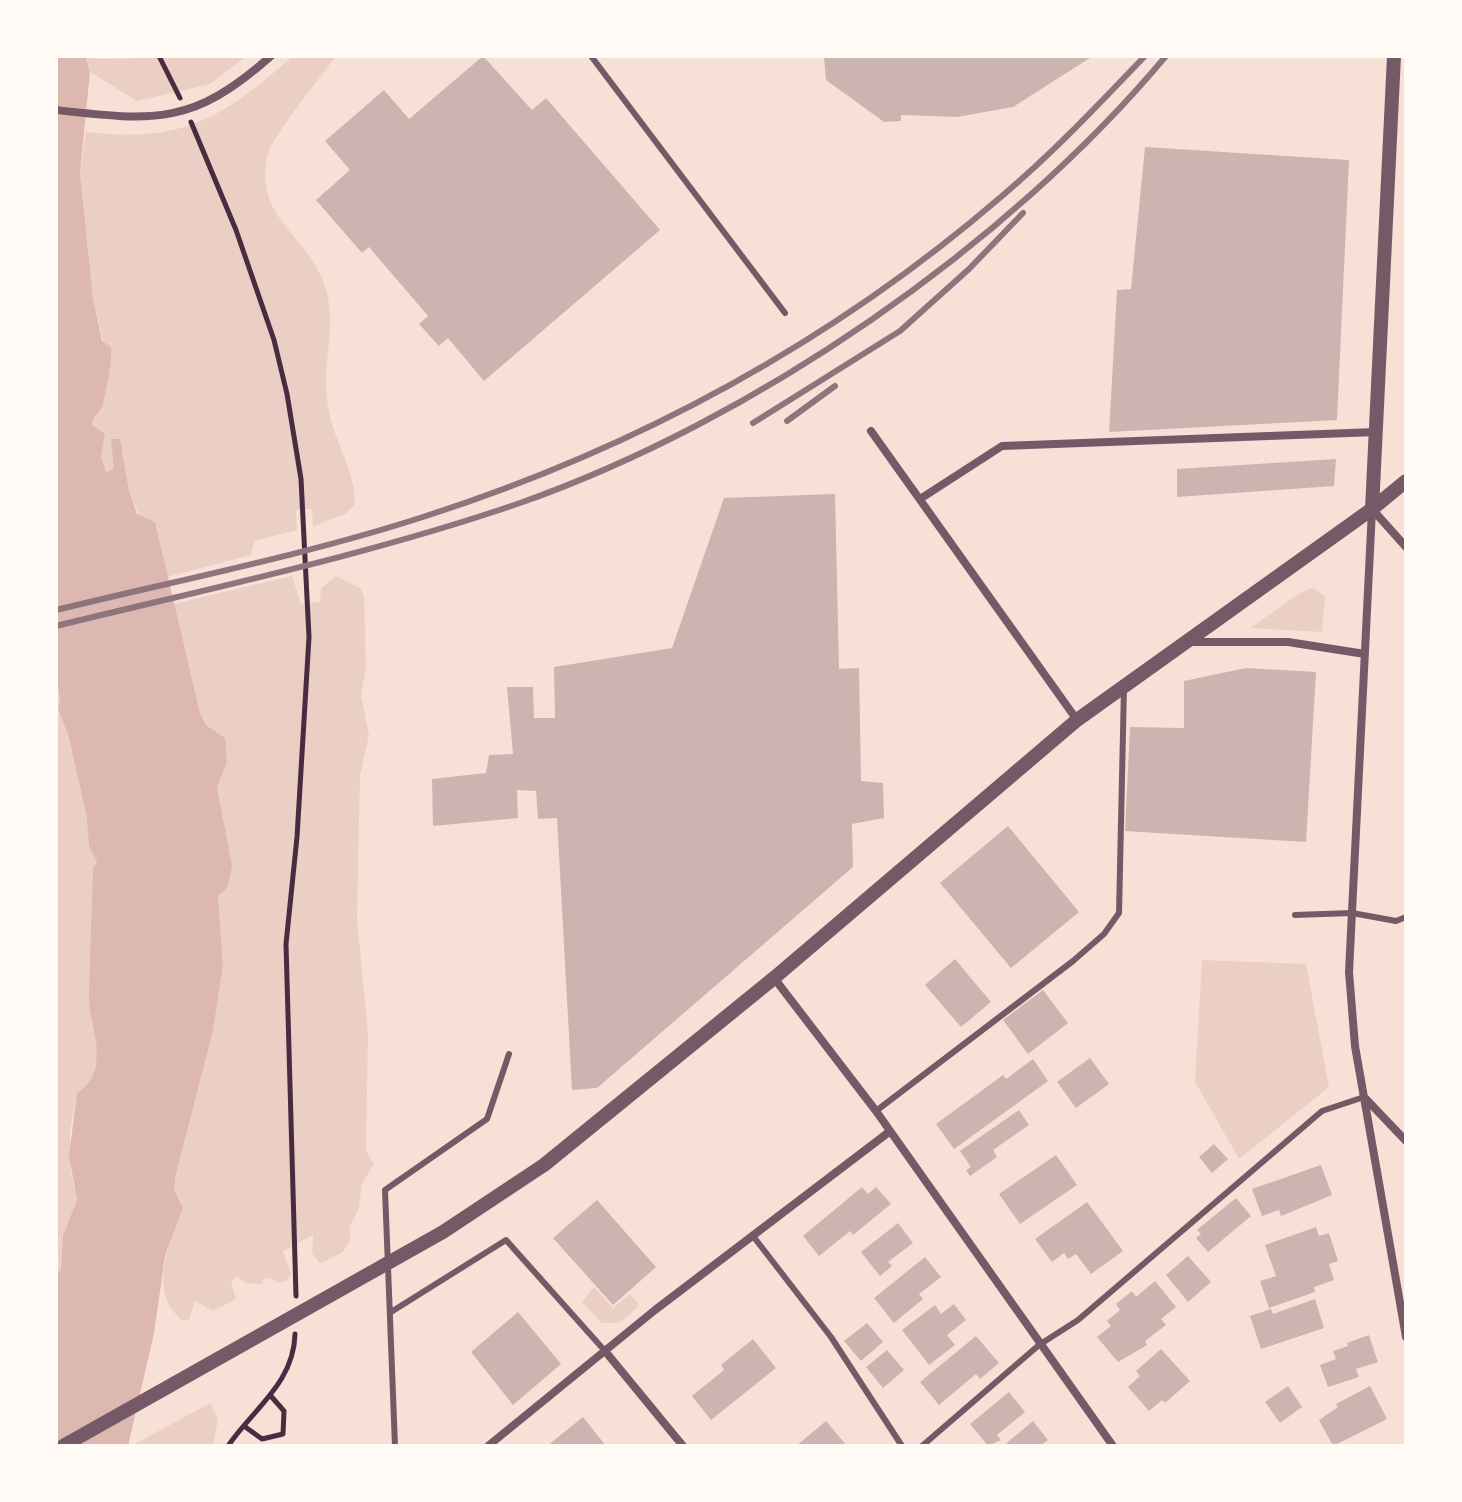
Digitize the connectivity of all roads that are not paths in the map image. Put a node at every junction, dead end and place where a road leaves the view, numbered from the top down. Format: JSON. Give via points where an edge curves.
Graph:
{"nodes":[{"id":1,"x":271,"y":56,"type":"edge"},
{"id":2,"x":591,"y":56,"type":"edge"},
{"id":3,"x":1394,"y":56,"type":"edge"},
{"id":4,"x":56,"y":110,"type":"edge"},
{"id":5,"x":785,"y":313,"type":"dead end"},
{"id":6,"x":871,"y":431,"type":"dead end"},
{"id":7,"x":1376,"y":432,"type":"junction"},
{"id":8,"x":1406,"y":481,"type":"edge"},
{"id":9,"x":920,"y":499,"type":"junction"},
{"id":10,"x":1372,"y":509,"type":"junction"},
{"id":11,"x":1406,"y":547,"type":"edge"},
{"id":12,"x":1186,"y":642,"type":"junction"},
{"id":13,"x":1365,"y":654,"type":"junction"},
{"id":14,"x":1124,"y":687,"type":"junction"},
{"id":15,"x":1077,"y":720,"type":"junction"},
{"id":16,"x":1352,"y":913,"type":"junction"},
{"id":17,"x":1295,"y":915,"type":"dead end"},
{"id":18,"x":1406,"y":917,"type":"edge"},
{"id":19,"x":774,"y":978,"type":"junction"},
{"id":20,"x":509,"y":1054,"type":"dead end"},
{"id":21,"x":1364,"y":1097,"type":"junction"},
{"id":22,"x":876,"y":1111,"type":"junction"},
{"id":23,"x":889,"y":1132,"type":"junction"},
{"id":24,"x":1406,"y":1141,"type":"edge"},
{"id":25,"x":753,"y":1236,"type":"junction"},
{"id":26,"x":391,"y":1312,"type":"junction"},
{"id":27,"x":1406,"y":1337,"type":"edge"},
{"id":28,"x":1039,"y":1345,"type":"junction"},
{"id":29,"x":605,"y":1351,"type":"junction"},
{"id":30,"x":63,"y":1446,"type":"edge"},
{"id":31,"x":395,"y":1446,"type":"edge"},
{"id":32,"x":488,"y":1446,"type":"edge"},
{"id":33,"x":683,"y":1446,"type":"edge"},
{"id":34,"x":902,"y":1446,"type":"edge"},
{"id":35,"x":922,"y":1446,"type":"edge"},
{"id":36,"x":1113,"y":1446,"type":"edge"}],
"edges":[{"from":1,"to":4,"type":"street","via":[[219,97],[180,112],[137,119]]},
{"from":2,"to":5,"type":"lane"},
{"from":3,"to":7,"type":"street"},
{"from":6,"to":9,"type":"street"},
{"from":7,"to":9,"type":"street","via":[[1002,446]]},
{"from":7,"to":10,"type":"street"},
{"from":8,"to":10,"type":"street"},
{"from":9,"to":15,"type":"street"},
{"from":10,"to":11,"type":"street"},
{"from":10,"to":12,"type":"street"},
{"from":10,"to":13,"type":"street"},
{"from":12,"to":13,"type":"street","via":[[1288,642]]},
{"from":12,"to":14,"type":"street"},
{"from":13,"to":16,"type":"street"},
{"from":14,"to":15,"type":"street"},
{"from":14,"to":22,"type":"lane","via":[[1119,913],[1073,961]]},
{"from":15,"to":19,"type":"street"},
{"from":16,"to":17,"type":"lane"},
{"from":16,"to":18,"type":"lane","via":[[1396,921]]},
{"from":16,"to":21,"type":"street","via":[[1349,972]]},
{"from":19,"to":22,"type":"street"},
{"from":19,"to":30,"type":"street","via":[[544,1165],[469,1216]]},
{"from":20,"to":26,"type":"lane","via":[[487,1119],[385,1190]]},
{"from":21,"to":24,"type":"street"},
{"from":21,"to":27,"type":"street"},
{"from":21,"to":28,"type":"lane","via":[[1322,1111],[1078,1320]]},
{"from":22,"to":23,"type":"street"},
{"from":23,"to":25,"type":"street"},
{"from":23,"to":28,"type":"street"},
{"from":25,"to":29,"type":"street"},
{"from":25,"to":34,"type":"lane","via":[[831,1337]]},
{"from":26,"to":29,"type":"lane","via":[[506,1240]]},
{"from":26,"to":31,"type":"lane"},
{"from":28,"to":35,"type":"lane"},
{"from":28,"to":36,"type":"street"},
{"from":29,"to":32,"type":"street"},
{"from":29,"to":33,"type":"street"}]}
